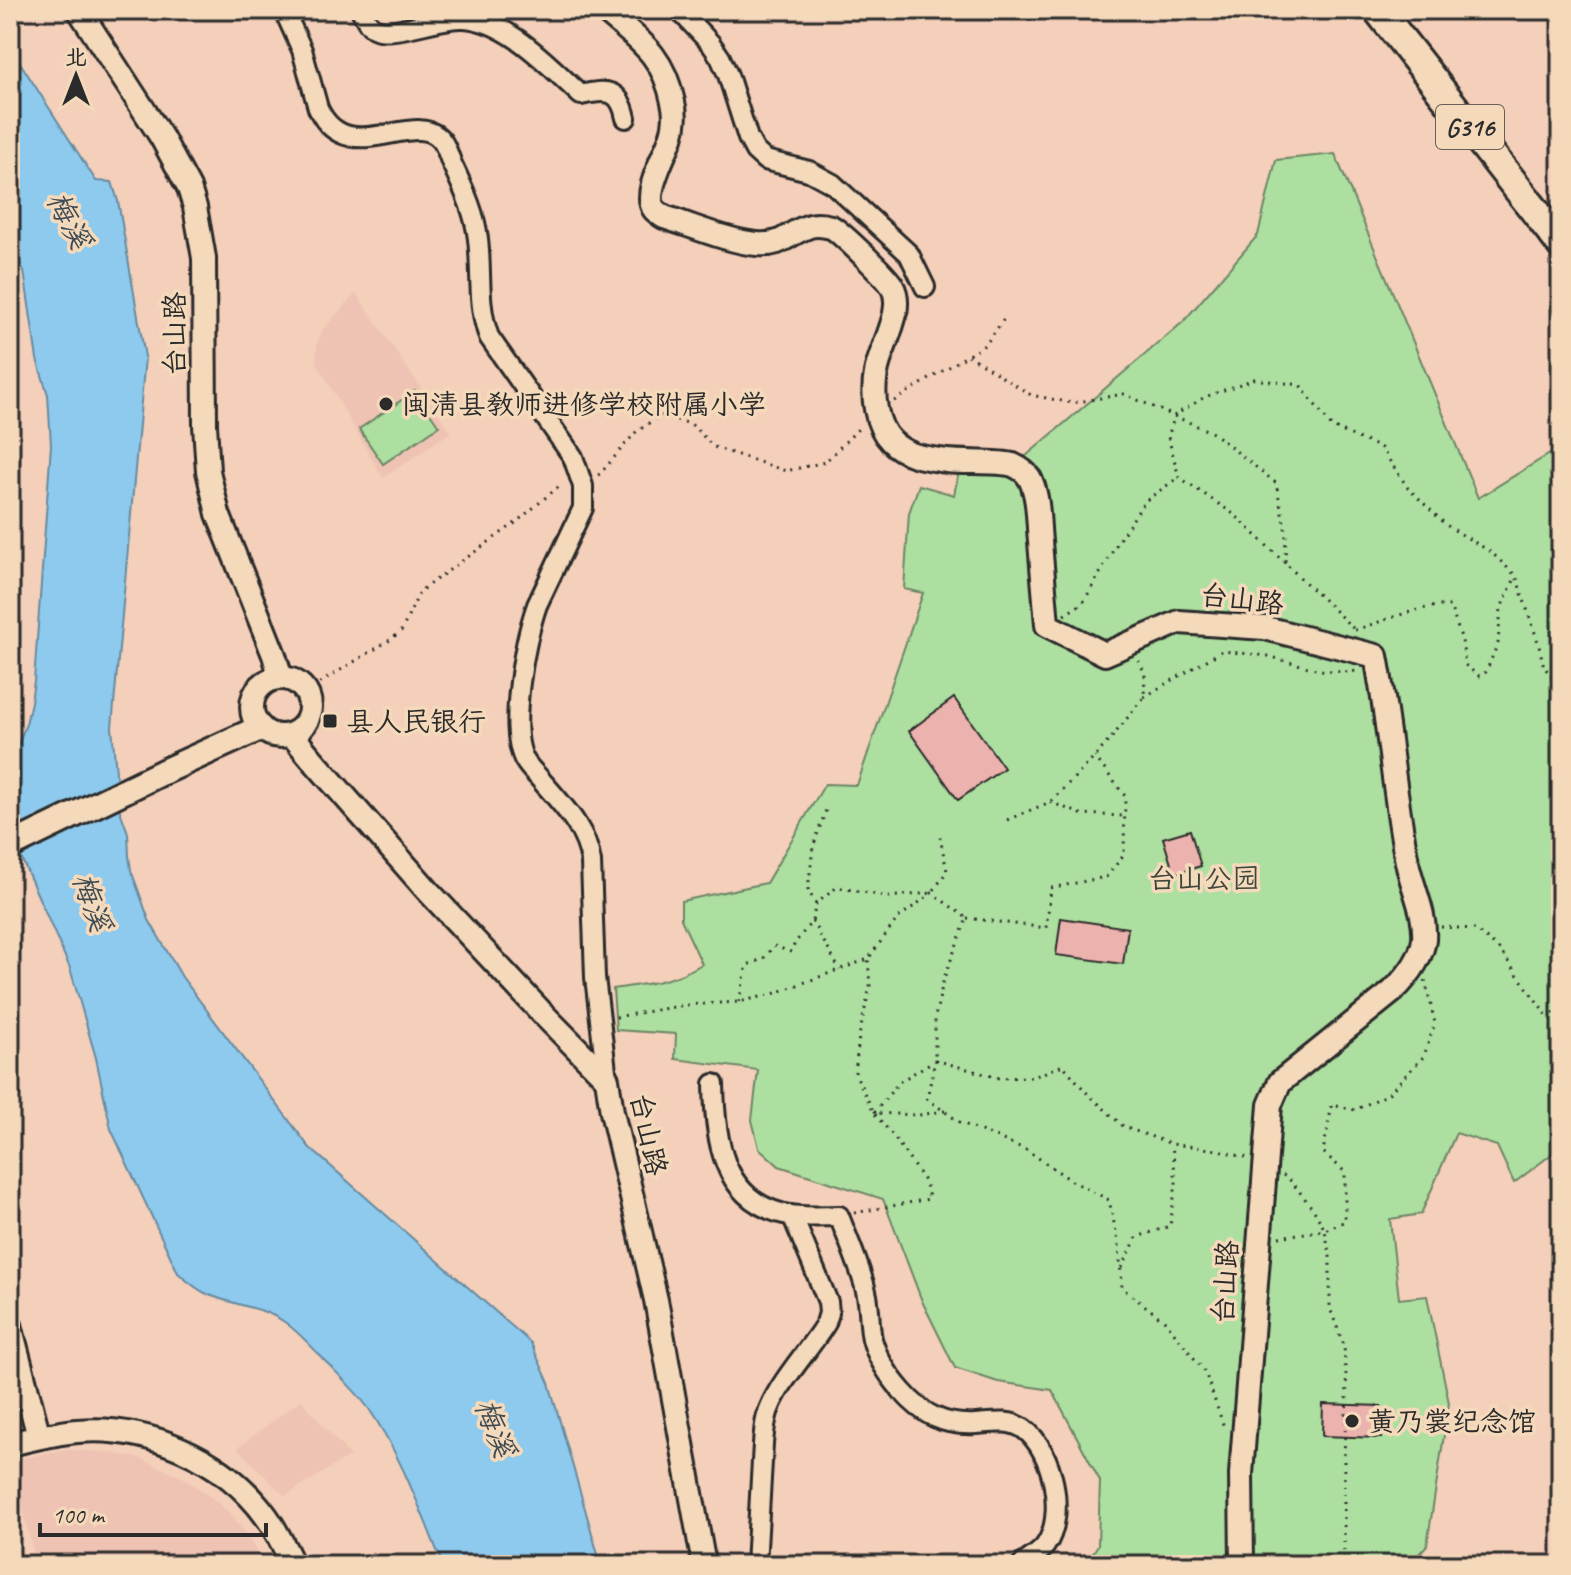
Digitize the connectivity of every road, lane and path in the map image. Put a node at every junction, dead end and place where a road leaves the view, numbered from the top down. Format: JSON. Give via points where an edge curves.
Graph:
{"nodes":[{"id":1,"x":79,"y":10,"type":"edge"},
{"id":2,"x":284,"y":10,"type":"edge"},
{"id":3,"x":361,"y":10,"type":"edge"},
{"id":4,"x":604,"y":10,"type":"edge"},
{"id":5,"x":679,"y":10,"type":"edge"},
{"id":6,"x":1378,"y":10,"type":"edge"},
{"id":7,"x":626,"y":118,"type":"dead end"},
{"id":8,"x":1561,"y":244,"type":"edge"},
{"id":9,"x":925,"y":287,"type":"dead end"},
{"id":10,"x":1006,"y":316,"type":"dead end"},
{"id":11,"x":968,"y":355,"type":"junction"},
{"id":12,"x":876,"y":411,"type":"junction"},
{"id":13,"x":1175,"y":415,"type":"junction"},
{"id":14,"x":581,"y":476,"type":"junction"},
{"id":15,"x":1179,"y":477,"type":"junction"},
{"id":16,"x":1285,"y":563,"type":"junction"},
{"id":17,"x":1516,"y":576,"type":"junction"},
{"id":18,"x":1047,"y":625,"type":"junction"},
{"id":19,"x":1355,"y":630,"type":"junction"},
{"id":20,"x":1131,"y":643,"type":"junction"},
{"id":21,"x":1377,"y":662,"type":"junction"},
{"id":22,"x":281,"y":678,"type":"junction"},
{"id":23,"x":1561,"y":687,"type":"edge"},
{"id":24,"x":306,"y":691,"type":"junction"},
{"id":25,"x":1144,"y":697,"type":"junction"},
{"id":26,"x":257,"y":724,"type":"junction"},
{"id":27,"x":292,"y":735,"type":"junction"},
{"id":28,"x":1095,"y":757,"type":"junction"},
{"id":29,"x":162,"y":768,"type":"junction"},
{"id":30,"x":1050,"y":802,"type":"junction"},
{"id":31,"x":827,"y":807,"type":"dead end"},
{"id":32,"x":1124,"y":816,"type":"junction"},
{"id":33,"x":1007,"y":820,"type":"dead end"},
{"id":34,"x":939,"y":833,"type":"dead end"},
{"id":35,"x":10,"y":835,"type":"edge"},
{"id":36,"x":10,"y":846,"type":"edge"},
{"id":37,"x":932,"y":893,"type":"junction"},
{"id":38,"x":816,"y":904,"type":"junction"},
{"id":39,"x":967,"y":918,"type":"junction"},
{"id":40,"x":812,"y":921,"type":"junction"},
{"id":41,"x":1424,"y":928,"type":"junction"},
{"id":42,"x":1418,"y":958,"type":"junction"},
{"id":43,"x":868,"y":959,"type":"junction"},
{"id":44,"x":840,"y":970,"type":"junction"},
{"id":45,"x":739,"y":1002,"type":"junction"},
{"id":46,"x":1561,"y":1012,"type":"edge"},
{"id":47,"x":600,"y":1020,"type":"junction"},
{"id":48,"x":935,"y":1060,"type":"junction"},
{"id":49,"x":607,"y":1079,"type":"junction"},
{"id":50,"x":714,"y":1084,"type":"dead end"},
{"id":51,"x":945,"y":1111,"type":"junction"},
{"id":52,"x":874,"y":1113,"type":"junction"},
{"id":53,"x":1172,"y":1144,"type":"junction"},
{"id":54,"x":1264,"y":1162,"type":"junction"},
{"id":55,"x":792,"y":1215,"type":"junction"},
{"id":56,"x":839,"y":1216,"type":"junction"},
{"id":57,"x":1325,"y":1230,"type":"junction"},
{"id":58,"x":1258,"y":1241,"type":"junction"},
{"id":59,"x":1120,"y":1272,"type":"junction"},
{"id":60,"x":10,"y":1325,"type":"edge"},
{"id":61,"x":14,"y":1358,"type":"edge"},
{"id":62,"x":1225,"y":1430,"type":"dead end"},
{"id":63,"x":39,"y":1437,"type":"junction"},
{"id":64,"x":10,"y":1444,"type":"edge"},
{"id":65,"x":293,"y":1565,"type":"edge"},
{"id":66,"x":704,"y":1565,"type":"edge"},
{"id":67,"x":756,"y":1565,"type":"edge"},
{"id":68,"x":1022,"y":1565,"type":"edge"},
{"id":69,"x":1242,"y":1565,"type":"edge"},
{"id":70,"x":1344,"y":1565,"type":"edge"}],
"edges":[{"from":1,"to":22,"type":"street","name":"台山路","via":[[162,138],[195,207],[204,258],[208,471],[218,514]]},
{"from":2,"to":14,"type":"street","via":[[318,108],[334,131],[353,137],[419,131],[435,134],[445,145],[476,224],[489,337]]},
{"from":3,"to":7,"type":"street","via":[[377,30],[463,18],[495,25],[515,36],[581,95],[610,92]]},
{"from":4,"to":12,"type":"street","via":[[659,61],[674,103],[672,137],[653,186],[655,211],[760,245],[808,227],[833,228],[893,286],[897,300],[876,372]]},
{"from":5,"to":9,"type":"street","via":[[720,57],[755,151],[765,160],[809,171],[833,184],[909,254]]},
{"from":6,"to":8,"type":"highway","number":"G316"},
{"from":10,"to":11,"type":"path","via":[[986,344]]},
{"from":11,"to":12,"type":"path"},
{"from":11,"to":13,"type":"path","via":[[1031,395],[1072,403],[1124,394]]},
{"from":12,"to":14,"type":"path","via":[[825,462],[786,471],[714,447],[691,424],[660,415],[635,433],[600,474]]},
{"from":12,"to":18,"type":"street","via":[[890,440],[906,452],[963,463],[1011,464],[1031,480]]},
{"from":13,"to":15,"type":"path","via":[[1168,437]]},
{"from":13,"to":16,"type":"path","via":[[1213,433],[1276,483],[1286,532]]},
{"from":13,"to":17,"type":"path","via":[[1254,379],[1300,385],[1332,427],[1381,448],[1408,488],[1446,525],[1491,552]]},
{"from":14,"to":24,"type":"path","via":[[557,488],[420,591],[402,630],[390,640]]},
{"from":14,"to":47,"type":"street","via":[[583,508],[532,619],[518,737],[524,760],[576,823],[589,850]]},
{"from":15,"to":16,"type":"path","via":[[1235,515]]},
{"from":15,"to":18,"type":"path","via":[[1145,501],[1083,603]]},
{"from":16,"to":19,"type":"path"},
{"from":17,"to":19,"type":"path","via":[[1501,608],[1498,643],[1486,672],[1479,676],[1465,665],[1450,606]]},
{"from":17,"to":23,"type":"path","via":[[1544,667]]},
{"from":18,"to":20,"type":"street","name":"台山路","via":[[1105,654]]},
{"from":19,"to":21,"type":"path","via":[[1369,643]]},
{"from":20,"to":21,"type":"street","name":"台山路","via":[[1179,622],[1265,628]]},
{"from":20,"to":25,"type":"path","via":[[1145,674]]},
{"from":21,"to":25,"type":"path","via":[[1348,672],[1319,670],[1222,651]]},
{"from":21,"to":41,"type":"street","name":"台山路","via":[[1408,864]]},
{"from":22,"to":24,"type":"street"},
{"from":22,"to":26,"type":"street","via":[[256,692],[252,711]]},
{"from":24,"to":27,"type":"street","via":[[308,719]]},
{"from":25,"to":28,"type":"path"},
{"from":26,"to":27,"type":"street","via":[[268,734]]},
{"from":26,"to":29,"type":"main road"},
{"from":27,"to":49,"type":"street","name":"台山路","via":[[429,892]]},
{"from":28,"to":30,"type":"path"},
{"from":28,"to":32,"type":"path","via":[[1125,796]]},
{"from":29,"to":35,"type":"main road"},
{"from":29,"to":36,"type":"main road"},
{"from":30,"to":32,"type":"path","via":[[1081,814]]},
{"from":30,"to":33,"type":"path"},
{"from":31,"to":38,"type":"path","via":[[813,847],[808,890]]},
{"from":32,"to":39,"type":"path","via":[[1124,855],[1106,877],[1051,888],[1046,928]]},
{"from":34,"to":37,"type":"path","via":[[947,871]]},
{"from":37,"to":38,"type":"path","via":[[888,897],[837,887]]},
{"from":37,"to":39,"type":"path"},
{"from":37,"to":43,"type":"path","via":[[898,918]]},
{"from":38,"to":40,"type":"path"},
{"from":39,"to":48,"type":"path","via":[[935,1017]]},
{"from":40,"to":44,"type":"path"},
{"from":40,"to":45,"type":"path","via":[[791,952],[774,946],[763,959],[747,965]]},
{"from":41,"to":42,"type":"street","name":"台山路"},
{"from":41,"to":46,"type":"path","via":[[1475,929],[1499,949],[1546,1014]]},
{"from":42,"to":54,"type":"street","name":"台山路","via":[[1393,991],[1280,1082],[1270,1105]]},
{"from":42,"to":57,"type":"path","via":[[1435,1023],[1428,1045],[1388,1094],[1355,1110],[1332,1105],[1323,1152],[1345,1172],[1345,1221]]},
{"from":43,"to":44,"type":"path"},
{"from":43,"to":52,"type":"path","via":[[870,986],[855,1073]]},
{"from":44,"to":45,"type":"path"},
{"from":45,"to":47,"type":"path"},
{"from":47,"to":49,"type":"street"},
{"from":48,"to":51,"type":"path","via":[[927,1099]]},
{"from":48,"to":52,"type":"path","via":[[899,1082]]},
{"from":48,"to":53,"type":"path","via":[[999,1078],[1033,1077],[1063,1065],[1124,1127]]},
{"from":49,"to":66,"type":"street","name":"台山路","via":[[656,1300]]},
{"from":50,"to":55,"type":"street","via":[[715,1122],[733,1180],[755,1201]]},
{"from":51,"to":52,"type":"path"},
{"from":51,"to":59,"type":"path","via":[[1025,1149],[1109,1200]]},
{"from":52,"to":56,"type":"path","via":[[926,1184],[929,1199]]},
{"from":53,"to":54,"type":"path"},
{"from":53,"to":59,"type":"path","via":[[1176,1183],[1170,1226],[1137,1237]]},
{"from":54,"to":57,"type":"path","via":[[1291,1181]]},
{"from":54,"to":58,"type":"street","name":"台山路"},
{"from":55,"to":56,"type":"street"},
{"from":55,"to":67,"type":"street","via":[[829,1313],[770,1407]]},
{"from":56,"to":68,"type":"street","via":[[867,1295],[872,1339],[903,1392],[935,1419],[1017,1425],[1049,1465],[1053,1527],[1045,1546]]},
{"from":57,"to":58,"type":"path"},
{"from":57,"to":70,"type":"path","via":[[1330,1308],[1344,1346],[1347,1394]]},
{"from":58,"to":69,"type":"street","name":"台山路","via":[[1241,1474]]},
{"from":59,"to":62,"type":"path","via":[[1122,1288],[1165,1321],[1205,1372]]},
{"from":60,"to":61,"type":"street"},
{"from":61,"to":63,"type":"street"},
{"from":63,"to":64,"type":"street"},
{"from":63,"to":65,"type":"street","via":[[123,1432],[186,1452],[254,1501]]}]}
